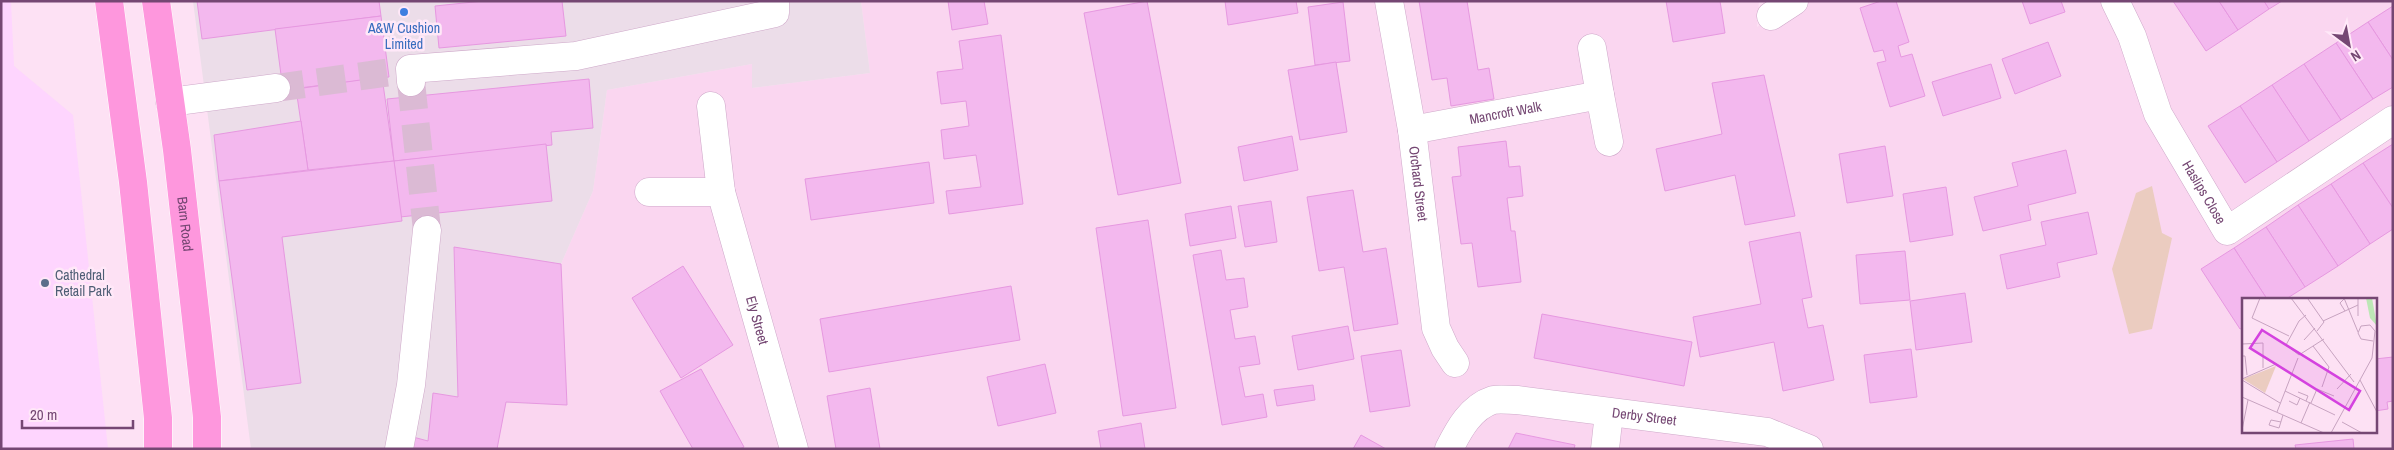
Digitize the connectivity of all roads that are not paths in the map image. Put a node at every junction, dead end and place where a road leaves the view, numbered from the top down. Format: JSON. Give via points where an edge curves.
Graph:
{"nodes":[{"id":1,"x":108,"y":1,"type":"edge"},
{"id":2,"x":156,"y":1,"type":"edge"},
{"id":3,"x":775,"y":1,"type":"edge"},
{"id":4,"x":1389,"y":1,"type":"edge"},
{"id":5,"x":1794,"y":1,"type":"edge"},
{"id":6,"x":2115,"y":1,"type":"edge"},
{"id":7,"x":1771,"y":16,"type":"dead end"},
{"id":8,"x":1592,"y":48,"type":"dead end"},
{"id":9,"x":406,"y":74,"type":"tunnel mouth"},
{"id":10,"x":276,"y":88,"type":"tunnel mouth"},
{"id":11,"x":1600,"y":95,"type":"junction"},
{"id":12,"x":170,"y":102,"type":"junction"},
{"id":13,"x":711,"y":106,"type":"dead end"},
{"id":14,"x":2393,"y":120,"type":"edge"},
{"id":15,"x":1412,"y":130,"type":"junction"},
{"id":16,"x":1609,"y":142,"type":"dead end"},
{"id":17,"x":649,"y":192,"type":"dead end"},
{"id":18,"x":721,"y":192,"type":"junction"},
{"id":19,"x":427,"y":230,"type":"tunnel mouth"},
{"id":20,"x":1455,"y":363,"type":"dead end"},
{"id":21,"x":1609,"y":413,"type":"junction"},
{"id":22,"x":158,"y":449,"type":"edge"},
{"id":23,"x":207,"y":449,"type":"edge"},
{"id":24,"x":399,"y":449,"type":"edge"},
{"id":25,"x":794,"y":449,"type":"edge"},
{"id":26,"x":1449,"y":449,"type":"edge"},
{"id":27,"x":1605,"y":449,"type":"edge"},
{"id":28,"x":1809,"y":449,"type":"edge"}],
"edges":[{"from":1,"to":22,"type":"main road","via":[[135,201],[158,418]]},
{"from":2,"to":12,"type":"main road","name":"Barn Road"},
{"from":3,"to":9,"type":"street","via":[[775,14],[584,55]]},
{"from":4,"to":15,"type":"street","name":"Orchard Street"},
{"from":5,"to":7,"type":"street"},
{"from":6,"to":14,"type":"street","name":"Haslips Close","via":[[2132,36],[2158,114],[2227,231]]},
{"from":8,"to":11,"type":"street"},
{"from":10,"to":12,"type":"street"},
{"from":11,"to":15,"type":"street","name":"Mancroft Walk"},
{"from":11,"to":16,"type":"street"},
{"from":12,"to":23,"type":"main road","name":"Barn Road","via":[[207,417]]},
{"from":13,"to":18,"type":"street","name":"Ely Street"},
{"from":15,"to":20,"type":"street","name":"Orchard Street","via":[[1436,328]]},
{"from":17,"to":18,"type":"street"},
{"from":18,"to":25,"type":"street","name":"Ely Street"},
{"from":19,"to":24,"type":"street","via":[[411,385]]},
{"from":21,"to":26,"type":"street","name":"Derby Street","via":[[1517,400],[1494,400],[1478,408],[1462,425]]},
{"from":21,"to":27,"type":"street"},
{"from":21,"to":28,"type":"street","name":"Derby Street","via":[[1767,432]]}]}
